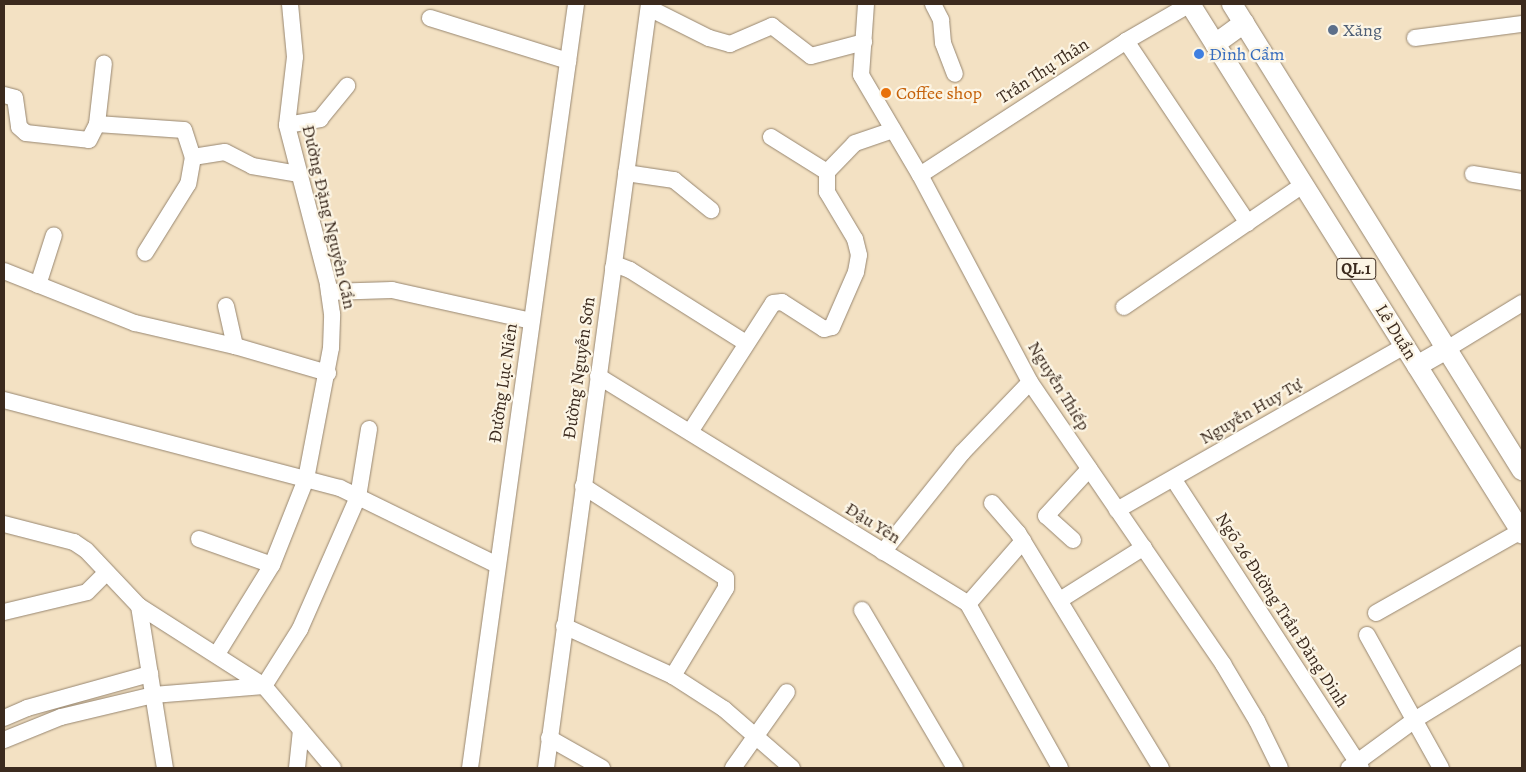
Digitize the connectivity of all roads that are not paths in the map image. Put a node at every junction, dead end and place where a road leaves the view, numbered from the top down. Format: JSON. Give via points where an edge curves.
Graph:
{"nodes":[{"id":1,"x":290,"y":4,"type":"edge"},
{"id":2,"x":576,"y":4,"type":"edge"},
{"id":3,"x":866,"y":4,"type":"edge"},
{"id":4,"x":933,"y":4,"type":"edge"},
{"id":5,"x":1190,"y":4,"type":"edge"},
{"id":6,"x":1233,"y":4,"type":"edge"},
{"id":7,"x":649,"y":6,"type":"edge"},
{"id":8,"x":430,"y":18,"type":"dead end"},
{"id":9,"x":1244,"y":23,"type":"junction"},
{"id":10,"x":1522,"y":24,"type":"edge"},
{"id":11,"x":1415,"y":38,"type":"dead end"},
{"id":12,"x":1126,"y":41,"type":"junction"},
{"id":13,"x":864,"y":42,"type":"junction"},
{"id":14,"x":1215,"y":44,"type":"junction"},
{"id":15,"x":568,"y":61,"type":"junction"},
{"id":16,"x":104,"y":64,"type":"dead end"},
{"id":17,"x":955,"y":74,"type":"dead end"},
{"id":18,"x":347,"y":86,"type":"dead end"},
{"id":19,"x":4,"y":95,"type":"edge"},
{"id":20,"x":98,"y":124,"type":"junction"},
{"id":21,"x":287,"y":125,"type":"junction"},
{"id":22,"x":894,"y":130,"type":"junction"},
{"id":23,"x":771,"y":138,"type":"dead end"},
{"id":24,"x":193,"y":157,"type":"junction"},
{"id":25,"x":826,"y":172,"type":"junction"},
{"id":26,"x":626,"y":173,"type":"junction"},
{"id":27,"x":299,"y":174,"type":"junction"},
{"id":28,"x":1474,"y":174,"type":"dead end"},
{"id":29,"x":920,"y":175,"type":"junction"},
{"id":30,"x":1522,"y":182,"type":"edge"},
{"id":31,"x":1304,"y":185,"type":"junction"},
{"id":32,"x":711,"y":210,"type":"dead end"},
{"id":33,"x":1248,"y":223,"type":"junction"},
{"id":34,"x":54,"y":235,"type":"dead end"},
{"id":35,"x":145,"y":253,"type":"dead end"},
{"id":36,"x":613,"y":268,"type":"junction"},
{"id":37,"x":4,"y":272,"type":"edge"},
{"id":38,"x":38,"y":285,"type":"junction"},
{"id":39,"x":329,"y":292,"type":"junction"},
{"id":40,"x":1522,"y":303,"type":"edge"},
{"id":41,"x":226,"y":306,"type":"dead end"},
{"id":42,"x":1124,"y":307,"type":"dead end"},
{"id":43,"x":532,"y":321,"type":"junction"},
{"id":44,"x":746,"y":344,"type":"junction"},
{"id":45,"x":235,"y":346,"type":"junction"},
{"id":46,"x":1404,"y":346,"type":"junction"},
{"id":47,"x":1447,"y":349,"type":"junction"},
{"id":48,"x":1417,"y":366,"type":"junction"},
{"id":49,"x":328,"y":373,"type":"junction"},
{"id":50,"x":598,"y":376,"type":"junction"},
{"id":51,"x":1030,"y":382,"type":"junction"},
{"id":52,"x":4,"y":400,"type":"edge"},
{"id":53,"x":369,"y":429,"type":"dead end"},
{"id":54,"x":690,"y":432,"type":"junction"},
{"id":55,"x":1089,"y":469,"type":"junction"},
{"id":56,"x":1522,"y":470,"type":"edge"},
{"id":57,"x":306,"y":479,"type":"junction"},
{"id":58,"x":1174,"y":480,"type":"junction"},
{"id":59,"x":583,"y":486,"type":"junction"},
{"id":60,"x":358,"y":497,"type":"junction"},
{"id":61,"x":992,"y":503,"type":"dead end"},
{"id":62,"x":1117,"y":510,"type":"junction"},
{"id":63,"x":4,"y":524,"type":"edge"},
{"id":64,"x":1522,"y":532,"type":"edge"},
{"id":65,"x":199,"y":539,"type":"dead end"},
{"id":66,"x":1072,"y":540,"type":"dead end"},
{"id":67,"x":1023,"y":541,"type":"junction"},
{"id":68,"x":1144,"y":547,"type":"junction"},
{"id":69,"x":884,"y":552,"type":"junction"},
{"id":70,"x":272,"y":565,"type":"junction"},
{"id":71,"x":497,"y":565,"type":"junction"},
{"id":72,"x":106,"y":573,"type":"junction"},
{"id":73,"x":1060,"y":600,"type":"junction"},
{"id":74,"x":968,"y":604,"type":"junction"},
{"id":75,"x":139,"y":606,"type":"junction"},
{"id":76,"x":862,"y":610,"type":"dead end"},
{"id":77,"x":4,"y":612,"type":"edge"},
{"id":78,"x":1376,"y":613,"type":"dead end"},
{"id":79,"x":564,"y":626,"type":"junction"},
{"id":80,"x":1367,"y":635,"type":"dead end"},
{"id":81,"x":216,"y":654,"type":"junction"},
{"id":82,"x":1522,"y":654,"type":"edge"},
{"id":83,"x":150,"y":674,"type":"junction"},
{"id":84,"x":673,"y":676,"type":"junction"},
{"id":85,"x":264,"y":686,"type":"junction"},
{"id":86,"x":786,"y":692,"type":"dead end"},
{"id":87,"x":153,"y":695,"type":"junction"},
{"id":88,"x":4,"y":718,"type":"edge"},
{"id":89,"x":1416,"y":719,"type":"junction"},
{"id":90,"x":301,"y":730,"type":"junction"},
{"id":91,"x":757,"y":735,"type":"junction"},
{"id":92,"x":549,"y":738,"type":"junction"},
{"id":93,"x":4,"y":740,"type":"edge"},
{"id":94,"x":1355,"y":766,"type":"edge"},
{"id":95,"x":165,"y":768,"type":"edge"},
{"id":96,"x":297,"y":768,"type":"edge"},
{"id":97,"x":333,"y":768,"type":"edge"},
{"id":98,"x":470,"y":768,"type":"edge"},
{"id":99,"x":546,"y":768,"type":"edge"},
{"id":100,"x":602,"y":768,"type":"edge"},
{"id":101,"x":733,"y":768,"type":"edge"},
{"id":102,"x":792,"y":768,"type":"edge"},
{"id":103,"x":955,"y":768,"type":"edge"},
{"id":104,"x":1060,"y":768,"type":"edge"},
{"id":105,"x":1161,"y":768,"type":"edge"},
{"id":106,"x":1280,"y":768,"type":"edge"},
{"id":107,"x":1441,"y":768,"type":"edge"}],
"edges":[{"from":1,"to":21,"type":"street","name":"Đường Đặng Nguyên Cẩn","via":[[295,57]]},
{"from":2,"to":15,"type":"street","name":"Đường Lục Niên"},
{"from":3,"to":13,"type":"street","name":"Nguyễn Thiếp"},
{"from":4,"to":17,"type":"street","via":[[941,20],[943,43]]},
{"from":5,"to":12,"type":"street","name":"Trần Thụ Thân"},
{"from":5,"to":14,"type":"main road","name":"Lê Duẩn","number":"QL.1"},
{"from":6,"to":9,"type":"main road","name":"Lê Duẩn","number":"QL.1"},
{"from":7,"to":13,"type":"street","via":[[709,38],[730,44],[772,26],[811,56]]},
{"from":7,"to":26,"type":"street","name":"Đường Nguyễn Sơn"},
{"from":8,"to":15,"type":"street"},
{"from":9,"to":14,"type":"main road"},
{"from":9,"to":47,"type":"main road","name":"Lê Duẩn","number":"QL.1"},
{"from":10,"to":11,"type":"street"},
{"from":12,"to":29,"type":"street","name":"Trần Thụ Thân"},
{"from":12,"to":33,"type":"street"},
{"from":13,"to":22,"type":"street","name":"Nguyễn Thiếp","via":[[862,76]]},
{"from":14,"to":31,"type":"main road","name":"Lê Duẩn","number":"QL.1"},
{"from":15,"to":43,"type":"street","name":"Đường Lục Niên"},
{"from":16,"to":20,"type":"street"},
{"from":18,"to":21,"type":"street","via":[[320,119]]},
{"from":19,"to":20,"type":"street","via":[[15,98],[20,127],[26,133],[89,140]]},
{"from":20,"to":24,"type":"street","via":[[181,128]]},
{"from":21,"to":27,"type":"street","name":"Đường Đặng Nguyên Cẩn"},
{"from":22,"to":25,"type":"street","via":[[855,143]]},
{"from":22,"to":29,"type":"street","name":"Nguyễn Thiếp"},
{"from":23,"to":25,"type":"street"},
{"from":24,"to":27,"type":"street","via":[[225,152],[252,166]]},
{"from":24,"to":35,"type":"street","via":[[185,194]]},
{"from":25,"to":44,"type":"street","via":[[827,192],[855,239],[859,255],[856,272],[832,327],[824,329],[776,301]]},
{"from":26,"to":32,"type":"street","via":[[674,180]]},
{"from":26,"to":36,"type":"street","name":"Đường Nguyễn Sơn"},
{"from":27,"to":39,"type":"street","name":"Đường Đặng Nguyên Cẩn"},
{"from":28,"to":30,"type":"street"},
{"from":29,"to":51,"type":"street","name":"Nguyễn Thiếp"},
{"from":31,"to":33,"type":"street"},
{"from":31,"to":46,"type":"main road","name":"Lê Duẩn","number":"QL.1"},
{"from":33,"to":42,"type":"street"},
{"from":34,"to":38,"type":"street"},
{"from":36,"to":44,"type":"street","via":[[616,265],[630,270]]},
{"from":36,"to":50,"type":"street","name":"Đường Nguyễn Sơn"},
{"from":37,"to":38,"type":"street"},
{"from":38,"to":45,"type":"street","via":[[135,323]]},
{"from":39,"to":43,"type":"street","via":[[392,290]]},
{"from":39,"to":49,"type":"street","name":"Đường Đặng Nguyên Cẩn","via":[[332,329]]},
{"from":40,"to":47,"type":"street"},
{"from":41,"to":45,"type":"street"},
{"from":43,"to":71,"type":"street","name":"Đường Lục Niên"},
{"from":44,"to":54,"type":"street"},
{"from":45,"to":49,"type":"street"},
{"from":46,"to":48,"type":"main road","name":"Lê Duẩn","number":"QL.1"},
{"from":46,"to":58,"type":"street","name":"Nguyễn Huy Tự"},
{"from":47,"to":48,"type":"main road"},
{"from":47,"to":56,"type":"main road","name":"Lê Duẩn","number":"QL.1"},
{"from":48,"to":64,"type":"main road","name":"Lê Duẩn","number":"QL.1"},
{"from":49,"to":57,"type":"street","name":"Đường Đặng Nguyên Cẩn"},
{"from":50,"to":54,"type":"street","name":"Đậu Yên"},
{"from":50,"to":59,"type":"street","name":"Đường Nguyễn Sơn"},
{"from":51,"to":55,"type":"street","name":"Nguyễn Thiếp"},
{"from":51,"to":69,"type":"street","via":[[962,453]]},
{"from":52,"to":57,"type":"street"},
{"from":53,"to":60,"type":"street"},
{"from":54,"to":69,"type":"street","name":"Đậu Yên"},
{"from":55,"to":62,"type":"street","name":"Nguyễn Thiếp"},
{"from":55,"to":66,"type":"street","via":[[1046,516]]},
{"from":57,"to":60,"type":"street","via":[[340,488]]},
{"from":57,"to":70,"type":"street","name":"Đường Đặng Nguyên Cẩn"},
{"from":58,"to":62,"type":"street","name":"Nguyễn Huy Tự"},
{"from":58,"to":94,"type":"street","name":"Ngõ 26 Đường Trần Đăng Dinh"},
{"from":59,"to":79,"type":"street","name":"Đường Nguyễn Sơn"},
{"from":59,"to":84,"type":"street","via":[[726,578],[726,588]]},
{"from":60,"to":71,"type":"street"},
{"from":60,"to":85,"type":"street","via":[[300,629]]},
{"from":61,"to":67,"type":"street"},
{"from":62,"to":68,"type":"street","name":"Nguyễn Thiếp"},
{"from":63,"to":72,"type":"street","via":[[74,542],[86,550]]},
{"from":64,"to":78,"type":"street"},
{"from":65,"to":70,"type":"street"},
{"from":67,"to":73,"type":"street"},
{"from":67,"to":74,"type":"street"},
{"from":68,"to":73,"type":"street"},
{"from":68,"to":106,"type":"street","name":"Nguyễn Thiếp","via":[[1223,664]]},
{"from":69,"to":74,"type":"street","name":"Đậu Yên"},
{"from":70,"to":81,"type":"street","name":"Đường Đặng Nguyên Cẩn"},
{"from":71,"to":98,"type":"street","name":"Đường Lục Niên"},
{"from":72,"to":75,"type":"street"},
{"from":72,"to":77,"type":"street","via":[[87,592]]},
{"from":73,"to":105,"type":"street"},
{"from":74,"to":104,"type":"street","name":"Đậu Yên"},
{"from":75,"to":81,"type":"street"},
{"from":75,"to":83,"type":"street"},
{"from":76,"to":103,"type":"street"},
{"from":79,"to":84,"type":"street"},
{"from":79,"to":92,"type":"street","name":"Đường Nguyễn Sơn"},
{"from":80,"to":89,"type":"street"},
{"from":81,"to":85,"type":"street"},
{"from":82,"to":89,"type":"street"},
{"from":83,"to":87,"type":"street"},
{"from":83,"to":88,"type":"street","via":[[27,708]]},
{"from":84,"to":91,"type":"street"},
{"from":85,"to":87,"type":"street"},
{"from":85,"to":90,"type":"street"},
{"from":86,"to":91,"type":"street"},
{"from":87,"to":93,"type":"street","via":[[61,717]]},
{"from":87,"to":95,"type":"street"},
{"from":89,"to":94,"type":"street"},
{"from":89,"to":107,"type":"street"},
{"from":90,"to":96,"type":"street"},
{"from":90,"to":97,"type":"street"},
{"from":91,"to":101,"type":"street"},
{"from":91,"to":102,"type":"street"},
{"from":92,"to":99,"type":"street","name":"Đường Nguyễn Sơn"},
{"from":92,"to":100,"type":"street"}]}
